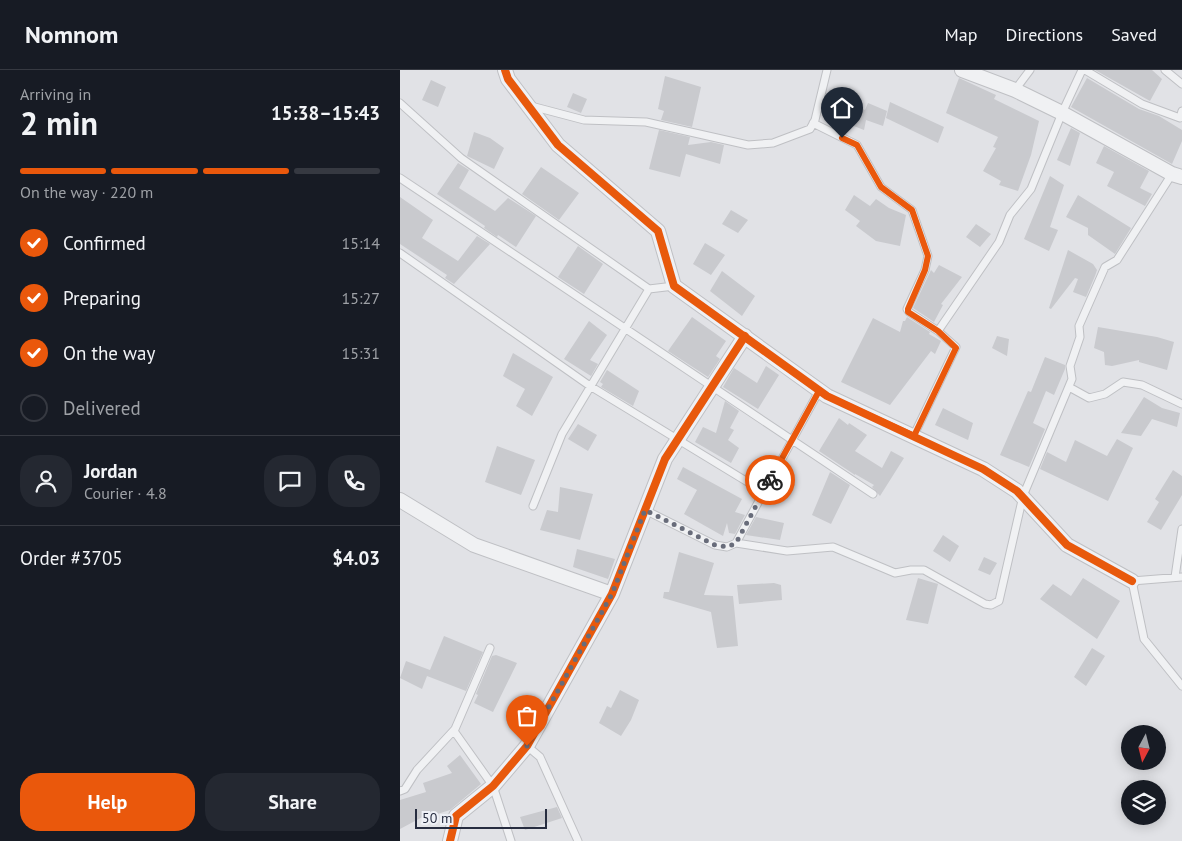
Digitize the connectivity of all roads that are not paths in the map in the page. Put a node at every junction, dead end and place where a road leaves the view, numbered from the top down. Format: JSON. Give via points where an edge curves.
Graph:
{"nodes":[{"id":1,"x":505,"y":70,"type":"edge"},
{"id":2,"x":827,"y":70,"type":"edge"},
{"id":3,"x":962,"y":70,"type":"edge"},
{"id":4,"x":1030,"y":70,"type":"edge"},
{"id":5,"x":1084,"y":70,"type":"edge"},
{"id":6,"x":1165,"y":70,"type":"edge"},
{"id":7,"x":1182,"y":84,"type":"edge"},
{"id":8,"x":1015,"y":90,"type":"junction"},
{"id":9,"x":400,"y":103,"type":"edge"},
{"id":10,"x":528,"y":105,"type":"junction"},
{"id":11,"x":1182,"y":110,"type":"edge"},
{"id":12,"x":1062,"y":113,"type":"junction"},
{"id":13,"x":813,"y":123,"type":"junction"},
{"id":14,"x":1177,"y":176,"type":"edge"},
{"id":15,"x":400,"y":178,"type":"edge"},
{"id":16,"x":400,"y":253,"type":"edge"},
{"id":17,"x":674,"y":286,"type":"junction"},
{"id":18,"x":649,"y":289,"type":"junction"},
{"id":19,"x":626,"y":328,"type":"junction"},
{"id":20,"x":938,"y":331,"type":"junction"},
{"id":21,"x":745,"y":336,"type":"junction"},
{"id":22,"x":590,"y":386,"type":"junction"},
{"id":23,"x":712,"y":386,"type":"junction"},
{"id":24,"x":1069,"y":387,"type":"junction"},
{"id":25,"x":819,"y":391,"type":"junction"},
{"id":26,"x":1182,"y":404,"type":"edge"},
{"id":27,"x":914,"y":436,"type":"junction"},
{"id":28,"x":677,"y":440,"type":"junction"},
{"id":29,"x":792,"y":440,"type":"junction"},
{"id":30,"x":764,"y":492,"type":"junction"},
{"id":31,"x":873,"y":494,"type":"dead end"},
{"id":32,"x":1023,"y":496,"type":"junction"},
{"id":33,"x":400,"y":500,"type":"edge"},
{"id":34,"x":532,"y":506,"type":"dead end"},
{"id":35,"x":645,"y":510,"type":"junction"},
{"id":36,"x":1182,"y":529,"type":"edge"},
{"id":37,"x":736,"y":543,"type":"junction"},
{"id":38,"x":1179,"y":577,"type":"edge"},
{"id":39,"x":1132,"y":581,"type":"junction"},
{"id":40,"x":612,"y":594,"type":"junction"},
{"id":41,"x":490,"y":648,"type":"dead end"},
{"id":42,"x":1182,"y":686,"type":"edge"},
{"id":43,"x":454,"y":731,"type":"junction"},
{"id":44,"x":527,"y":746,"type":"junction"},
{"id":45,"x":493,"y":786,"type":"junction"},
{"id":46,"x":400,"y":791,"type":"edge"},
{"id":47,"x":450,"y":841,"type":"edge"},
{"id":48,"x":510,"y":841,"type":"edge"},
{"id":49,"x":578,"y":841,"type":"edge"}],
"edges":[{"from":1,"to":10,"type":"street"},
{"from":2,"to":13,"type":"lane"},
{"from":3,"to":8,"type":"street"},
{"from":4,"to":8,"type":"lane"},
{"from":5,"to":11,"type":"lane","via":[[1142,104],[1180,118]]},
{"from":5,"to":12,"type":"lane"},
{"from":6,"to":7,"type":"lane"},
{"from":8,"to":12,"type":"street"},
{"from":9,"to":18,"type":"lane","via":[[461,158]]},
{"from":10,"to":13,"type":"lane","via":[[584,120],[646,122],[748,145],[773,143],[810,129]]},
{"from":10,"to":17,"type":"street","via":[[558,145],[658,231]]},
{"from":12,"to":14,"type":"street"},
{"from":12,"to":20,"type":"lane","via":[[1031,189],[1010,216],[999,242]]},
{"from":13,"to":20,"type":"lane","via":[[857,145],[881,187],[912,210],[928,256],[908,312]]},
{"from":14,"to":24,"type":"lane","via":[[1117,260],[1105,267],[1078,326],[1080,337],[1070,366],[1072,378]]},
{"from":15,"to":19,"type":"lane"},
{"from":16,"to":22,"type":"lane"},
{"from":17,"to":18,"type":"lane"},
{"from":17,"to":21,"type":"street"},
{"from":18,"to":19,"type":"lane"},
{"from":19,"to":22,"type":"lane"},
{"from":19,"to":23,"type":"lane"},
{"from":20,"to":27,"type":"lane","via":[[956,348]]},
{"from":21,"to":23,"type":"street"},
{"from":21,"to":25,"type":"street"},
{"from":22,"to":28,"type":"lane"},
{"from":22,"to":34,"type":"lane","via":[[562,434]]},
{"from":23,"to":28,"type":"street"},
{"from":23,"to":29,"type":"lane"},
{"from":24,"to":26,"type":"lane","via":[[1089,398],[1106,394],[1123,382],[1142,385]]},
{"from":24,"to":32,"type":"lane"},
{"from":25,"to":27,"type":"street"},
{"from":25,"to":29,"type":"lane"},
{"from":27,"to":32,"type":"street","via":[[983,469]]},
{"from":28,"to":30,"type":"lane"},
{"from":28,"to":35,"type":"street"},
{"from":29,"to":30,"type":"lane"},
{"from":29,"to":31,"type":"lane"},
{"from":30,"to":37,"type":"lane"},
{"from":32,"to":37,"type":"lane","via":[[999,601],[991,605],[924,570],[895,573],[833,547],[787,551]]},
{"from":32,"to":39,"type":"street","via":[[1067,545]]},
{"from":33,"to":40,"type":"street","via":[[474,544]]},
{"from":35,"to":37,"type":"lane","via":[[715,545],[727,547]]},
{"from":35,"to":40,"type":"street"},
{"from":36,"to":38,"type":"lane"},
{"from":38,"to":39,"type":"lane"},
{"from":39,"to":42,"type":"lane","via":[[1144,639]]},
{"from":40,"to":44,"type":"street"},
{"from":41,"to":43,"type":"lane"},
{"from":43,"to":45,"type":"lane"},
{"from":43,"to":46,"type":"lane"},
{"from":44,"to":45,"type":"street"},
{"from":44,"to":49,"type":"lane","via":[[540,758]]},
{"from":45,"to":47,"type":"street","via":[[456,816]]},
{"from":45,"to":48,"type":"lane"}]}
